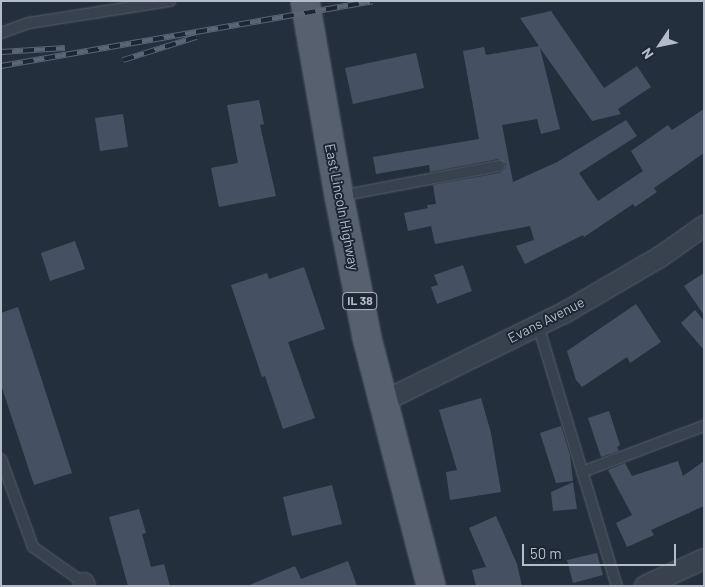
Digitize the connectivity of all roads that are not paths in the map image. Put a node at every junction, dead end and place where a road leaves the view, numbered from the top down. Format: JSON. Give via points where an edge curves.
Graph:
{"nodes":[{"id":1,"x":170,"y":1,"type":"edge"},
{"id":2,"x":305,"y":1,"type":"edge"},
{"id":3,"x":1,"y":33,"type":"edge"},
{"id":4,"x":499,"y":166,"type":"dead end"},
{"id":5,"x":339,"y":196,"type":"junction"},
{"id":6,"x":704,"y":226,"type":"edge"},
{"id":7,"x":538,"y":325,"type":"junction"},
{"id":8,"x":382,"y":402,"type":"junction"},
{"id":9,"x":704,"y":426,"type":"edge"},
{"id":10,"x":1,"y":459,"type":"edge"},
{"id":11,"x":582,"y":472,"type":"junction"},
{"id":12,"x":704,"y":559,"type":"edge"},
{"id":13,"x":84,"y":584,"type":"edge"},
{"id":14,"x":431,"y":586,"type":"edge"},
{"id":15,"x":617,"y":586,"type":"edge"},
{"id":16,"x":645,"y":586,"type":"edge"}],
"edges":[{"from":1,"to":3,"type":"lane","via":[[29,23]]},
{"from":2,"to":5,"type":"main road","name":"East Lincoln Highway","number":"IL 38"},
{"from":4,"to":5,"type":"lane"},
{"from":5,"to":8,"type":"main road","name":"East Lincoln Highway","number":"IL 38"},
{"from":6,"to":7,"type":"street","name":"Evans Avenue","via":[[660,257]]},
{"from":7,"to":8,"type":"street","name":"Evans Avenue"},
{"from":7,"to":11,"type":"lane"},
{"from":8,"to":14,"type":"main road","name":"East Lincoln Highway","number":"IL 38"},
{"from":9,"to":11,"type":"lane"},
{"from":10,"to":13,"type":"lane","via":[[33,547]]},
{"from":11,"to":15,"type":"lane"},
{"from":12,"to":16,"type":"street"}]}
